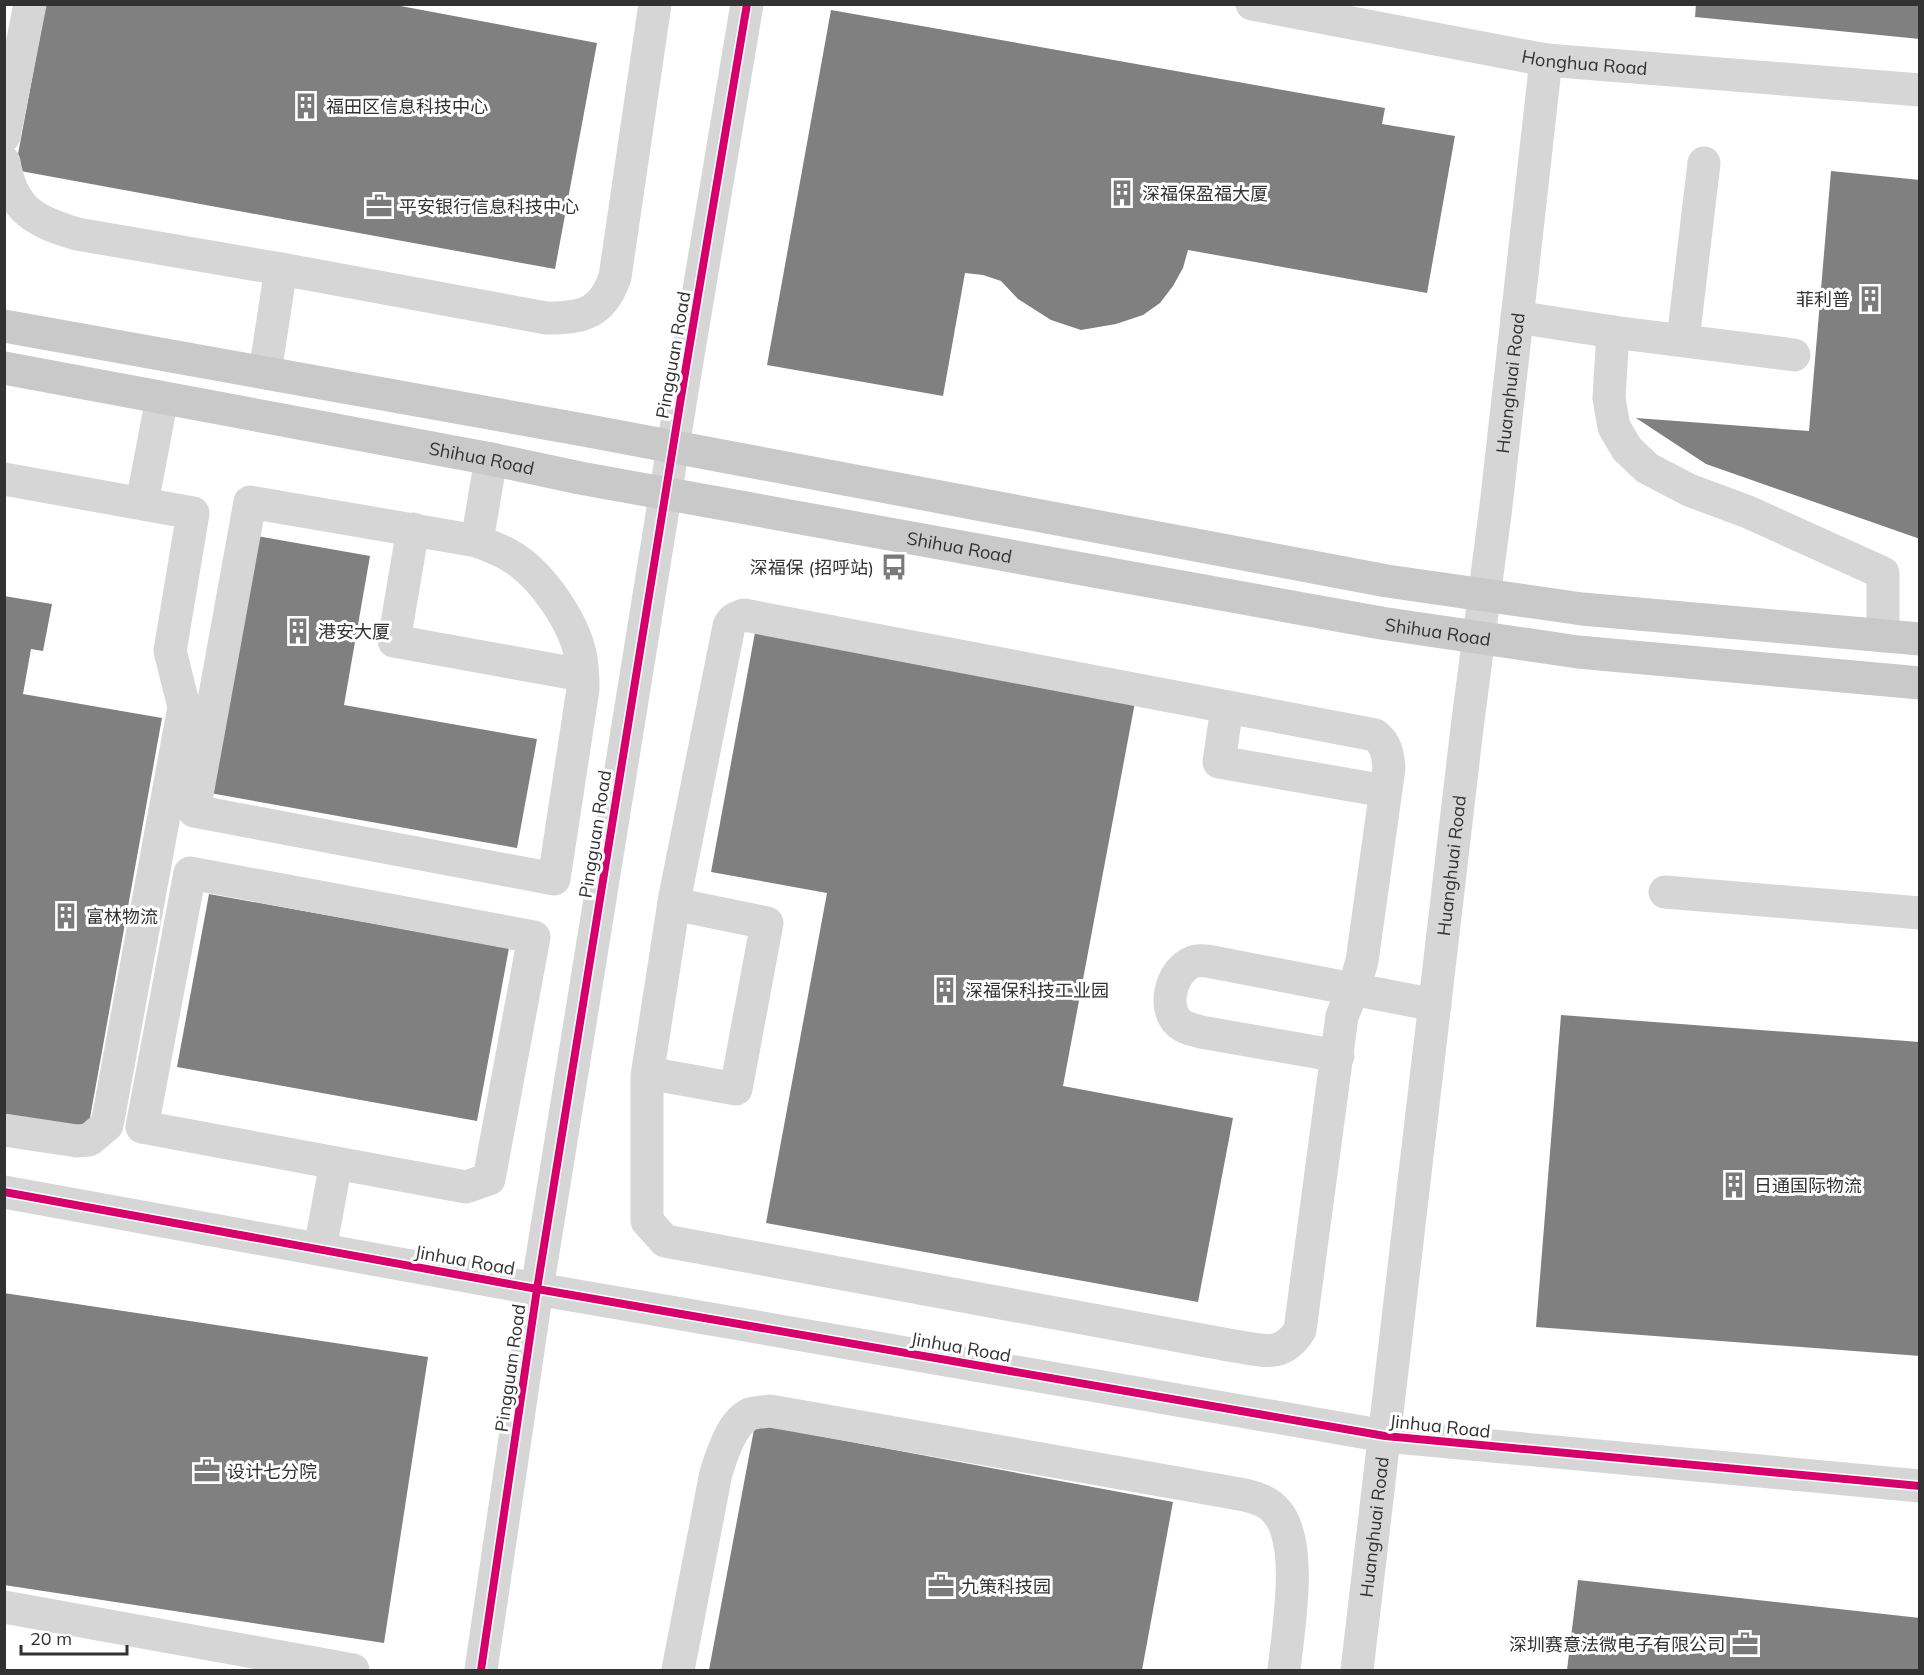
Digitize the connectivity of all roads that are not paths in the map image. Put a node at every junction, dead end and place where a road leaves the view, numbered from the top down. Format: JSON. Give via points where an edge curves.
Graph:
{"nodes":[{"id":1,"x":30,"y":4,"type":"edge"},
{"id":2,"x":656,"y":4,"type":"edge"},
{"id":3,"x":747,"y":4,"type":"edge"},
{"id":4,"x":1252,"y":4,"type":"edge"},
{"id":5,"x":1546,"y":60,"type":"junction"},
{"id":6,"x":1920,"y":90,"type":"edge"},
{"id":7,"x":4,"y":136,"type":"edge"},
{"id":8,"x":4,"y":162,"type":"edge"},
{"id":9,"x":1704,"y":163,"type":"dead end"},
{"id":10,"x":281,"y":269,"type":"junction"},
{"id":11,"x":1517,"y":317,"type":"junction"},
{"id":12,"x":4,"y":326,"type":"edge"},
{"id":13,"x":1613,"y":332,"type":"junction"},
{"id":14,"x":1683,"y":340,"type":"junction"},
{"id":15,"x":1794,"y":355,"type":"dead end"},
{"id":16,"x":4,"y":368,"type":"edge"},
{"id":17,"x":266,"y":372,"type":"junction"},
{"id":18,"x":162,"y":398,"type":"junction"},
{"id":19,"x":673,"y":448,"type":"junction"},
{"id":20,"x":491,"y":459,"type":"junction"},
{"id":21,"x":4,"y":479,"type":"edge"},
{"id":22,"x":666,"y":493,"type":"junction"},
{"id":23,"x":142,"y":504,"type":"junction"},
{"id":24,"x":412,"y":529,"type":"junction"},
{"id":25,"x":477,"y":541,"type":"junction"},
{"id":26,"x":1484,"y":595,"type":"junction"},
{"id":27,"x":1883,"y":636,"type":"junction"},
{"id":28,"x":1479,"y":638,"type":"junction"},
{"id":29,"x":1920,"y":639,"type":"edge"},
{"id":30,"x":582,"y":675,"type":"junction"},
{"id":31,"x":1920,"y":683,"type":"edge"},
{"id":32,"x":1227,"y":707,"type":"junction"},
{"id":33,"x":1385,"y":791,"type":"junction"},
{"id":34,"x":1665,"y":892,"type":"dead end"},
{"id":35,"x":674,"y":904,"type":"junction"},
{"id":36,"x":1920,"y":913,"type":"edge"},
{"id":37,"x":1354,"y":988,"type":"junction"},
{"id":38,"x":1435,"y":1005,"type":"junction"},
{"id":39,"x":1338,"y":1056,"type":"junction"},
{"id":40,"x":648,"y":1073,"type":"junction"},
{"id":41,"x":4,"y":1130,"type":"edge"},
{"id":42,"x":336,"y":1163,"type":"junction"},
{"id":43,"x":4,"y":1192,"type":"edge"},
{"id":44,"x":320,"y":1250,"type":"junction"},
{"id":45,"x":537,"y":1289,"type":"junction"},
{"id":46,"x":1385,"y":1436,"type":"junction"},
{"id":47,"x":1920,"y":1486,"type":"edge"},
{"id":48,"x":4,"y":1607,"type":"edge"},
{"id":49,"x":353,"y":1671,"type":"edge"},
{"id":50,"x":481,"y":1671,"type":"edge"},
{"id":51,"x":678,"y":1671,"type":"edge"},
{"id":52,"x":1284,"y":1671,"type":"edge"},
{"id":53,"x":1357,"y":1671,"type":"edge"}],
"edges":[{"from":1,"to":7,"type":"street"},
{"from":2,"to":10,"type":"street","via":[[615,277],[610,291],[590,312],[571,318],[546,318]]},
{"from":3,"to":19,"type":"street","name":"Pingguan Road"},
{"from":4,"to":5,"type":"street","name":"Honghua Road"},
{"from":5,"to":6,"type":"street","name":"Honghua Road"},
{"from":5,"to":11,"type":"street","name":"Huanghuai Road"},
{"from":8,"to":10,"type":"street","via":[[16,200],[46,225],[77,234]]},
{"from":9,"to":14,"type":"street"},
{"from":10,"to":17,"type":"street"},
{"from":11,"to":13,"type":"street"},
{"from":11,"to":26,"type":"street","name":"Huanghuai Road"},
{"from":12,"to":17,"type":"main road"},
{"from":13,"to":14,"type":"street"},
{"from":13,"to":27,"type":"street","via":[[1609,398],[1614,427],[1627,449],[1647,468],[1689,490],[1883,573]]},
{"from":14,"to":15,"type":"street"},
{"from":16,"to":18,"type":"main road","name":"Shihua Road"},
{"from":17,"to":19,"type":"main road"},
{"from":18,"to":20,"type":"main road","name":"Shihua Road"},
{"from":18,"to":23,"type":"street"},
{"from":19,"to":22,"type":"street","name":"Pingguan Road"},
{"from":19,"to":26,"type":"main road","via":[[1387,581]]},
{"from":20,"to":22,"type":"main road","name":"Shihua Road"},
{"from":20,"to":25,"type":"street"},
{"from":21,"to":23,"type":"street"},
{"from":22,"to":28,"type":"main road","name":"Shihua Road"},
{"from":22,"to":45,"type":"street","name":"Pingguan Road"},
{"from":23,"to":41,"type":"street","via":[[192,513],[170,651],[184,707],[107,1125],[89,1140],[77,1141]]},
{"from":24,"to":25,"type":"street"},
{"from":24,"to":30,"type":"street","via":[[394,641]]},
{"from":24,"to":30,"type":"street","via":[[250,502],[195,811],[554,879]]},
{"from":25,"to":30,"type":"street","via":[[508,554],[555,600],[574,632]]},
{"from":26,"to":27,"type":"main road","via":[[1582,609]]},
{"from":26,"to":28,"type":"street","name":"Huanghuai Road"},
{"from":27,"to":29,"type":"main road"},
{"from":28,"to":31,"type":"main road","name":"Shihua Road","via":[[1578,652]]},
{"from":28,"to":38,"type":"street","name":"Huanghuai Road"},
{"from":32,"to":33,"type":"street","via":[[1375,735],[1382,740],[1388,759]]},
{"from":32,"to":33,"type":"street","via":[[1219,762]]},
{"from":32,"to":35,"type":"street","via":[[744,615],[730,621]]},
{"from":33,"to":37,"type":"street","via":[[1362,961]]},
{"from":34,"to":36,"type":"street"},
{"from":35,"to":40,"type":"street"},
{"from":35,"to":40,"type":"street","via":[[767,923],[736,1089]]},
{"from":37,"to":38,"type":"street"},
{"from":37,"to":39,"type":"street","via":[[1342,1017]]},
{"from":37,"to":39,"type":"street","via":[[1193,961],[1184,967],[1171,989],[1174,1018],[1182,1026]]},
{"from":38,"to":46,"type":"street","name":"Huanghuai Road"},
{"from":39,"to":40,"type":"street","via":[[1300,1330],[1288,1346],[1276,1351],[665,1241],[647,1221]]},
{"from":42,"to":42,"type":"street","via":[[466,1187],[489,1179],[534,937],[190,873],[142,1127]]},
{"from":42,"to":44,"type":"street"},
{"from":43,"to":44,"type":"street","name":"Jinhua Road"},
{"from":44,"to":45,"type":"street","name":"Jinhua Road"},
{"from":45,"to":46,"type":"street","name":"Jinhua Road"},
{"from":45,"to":50,"type":"street","name":"Pingguan Road"},
{"from":46,"to":47,"type":"street","name":"Jinhua Road"},
{"from":46,"to":53,"type":"street","name":"Huanghuai Road"},
{"from":48,"to":49,"type":"street"},
{"from":51,"to":52,"type":"street","via":[[716,1473],[727,1442],[740,1424],[750,1415],[770,1411],[1264,1500],[1278,1513],[1290,1537],[1293,1570]]}]}
